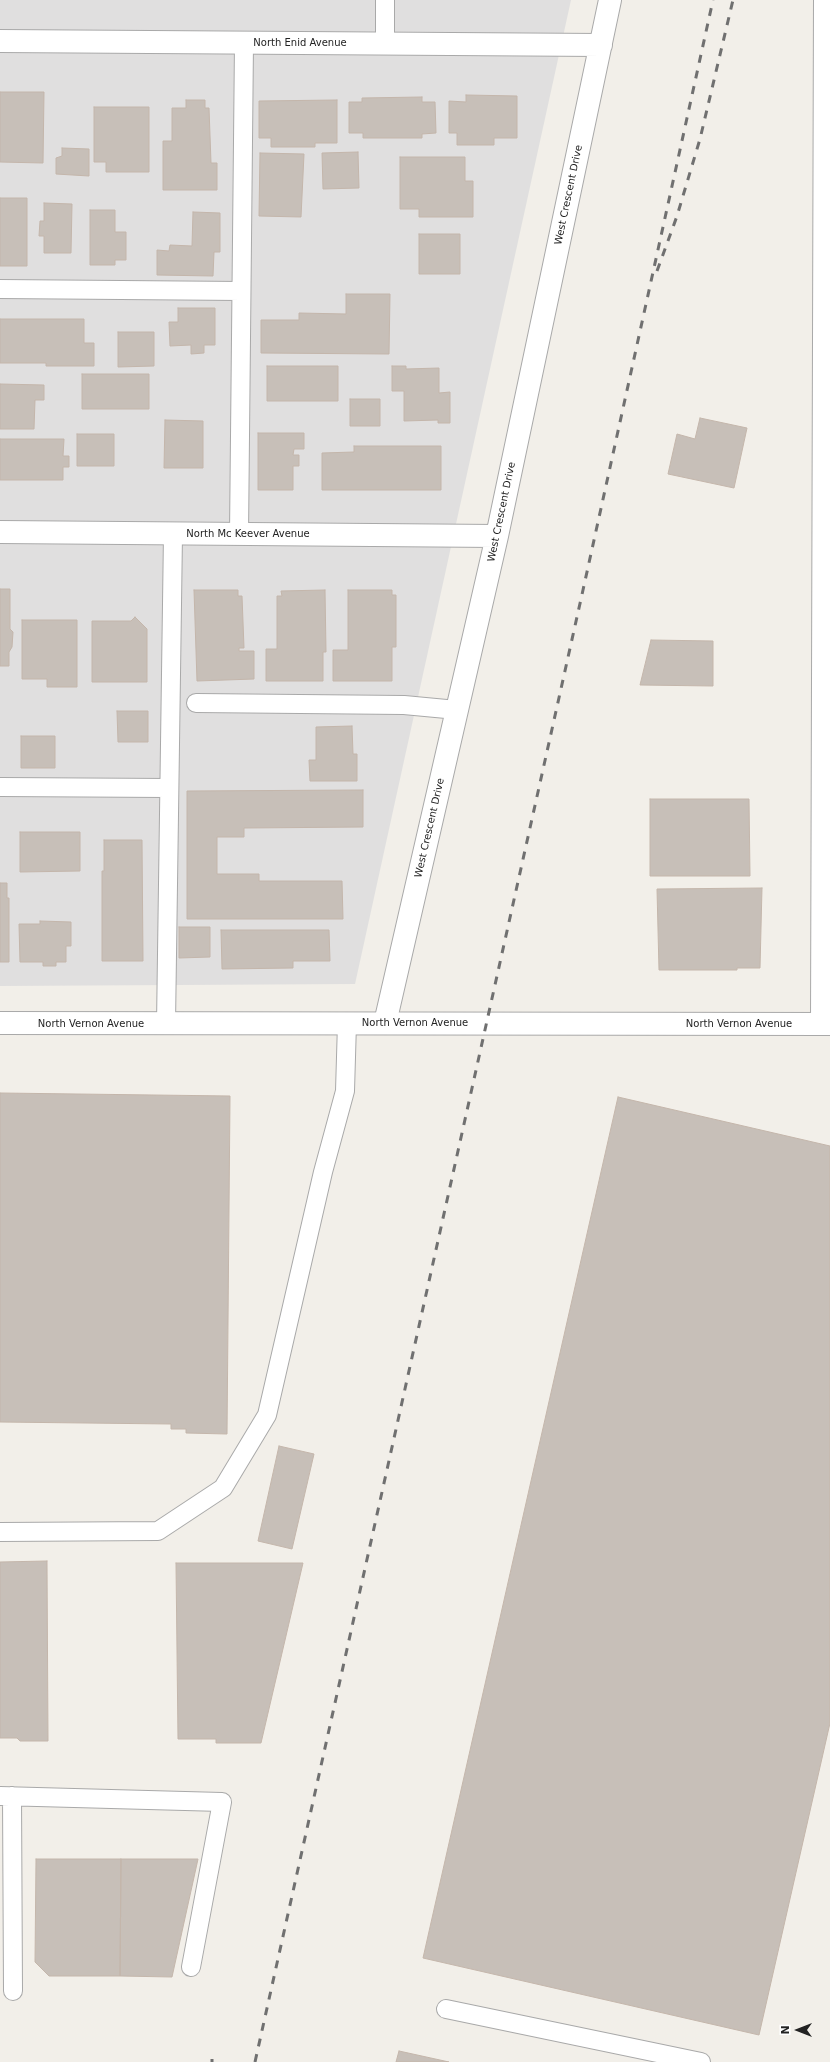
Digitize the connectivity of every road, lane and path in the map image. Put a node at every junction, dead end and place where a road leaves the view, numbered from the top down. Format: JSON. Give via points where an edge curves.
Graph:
{"nodes":[{"id":1,"x":385,"y":0,"type":"edge"},
{"id":2,"x":610,"y":0,"type":"edge"},
{"id":3,"x":826,"y":0,"type":"edge"},
{"id":4,"x":0,"y":41,"type":"edge"},
{"id":5,"x":244,"y":43,"type":"junction"},
{"id":6,"x":385,"y":44,"type":"junction"},
{"id":7,"x":601,"y":45,"type":"junction"},
{"id":8,"x":0,"y":289,"type":"edge"},
{"id":9,"x":241,"y":291,"type":"junction"},
{"id":10,"x":0,"y":532,"type":"edge"},
{"id":11,"x":173,"y":534,"type":"junction"},
{"id":12,"x":239,"y":534,"type":"junction"},
{"id":13,"x":497,"y":536,"type":"junction"},
{"id":14,"x":827,"y":701,"type":"edge"},
{"id":15,"x":196,"y":703,"type":"dead end"},
{"id":16,"x":457,"y":710,"type":"junction"},
{"id":17,"x":0,"y":787,"type":"edge"},
{"id":18,"x":168,"y":788,"type":"junction"},
{"id":19,"x":347,"y":1023,"type":"junction"},
{"id":20,"x":385,"y":1023,"type":"junction"},
{"id":21,"x":0,"y":1024,"type":"edge"},
{"id":22,"x":166,"y":1024,"type":"junction"},
{"id":23,"x":826,"y":1024,"type":"edge"},
{"id":24,"x":0,"y":1532,"type":"edge"},
{"id":25,"x":6,"y":1796,"type":"edge"},
{"id":26,"x":191,"y":1967,"type":"dead end"},
{"id":27,"x":12,"y":1991,"type":"dead end"},
{"id":28,"x":446,"y":2009,"type":"dead end"},
{"id":29,"x":701,"y":2062,"type":"edge"}],
"edges":[{"from":1,"to":6,"type":"lane"},
{"from":2,"to":7,"type":"street","name":"West Crescent Drive"},
{"from":3,"to":14,"type":"street"},
{"from":4,"to":5,"type":"street","name":"North Enid Avenue"},
{"from":5,"to":6,"type":"street","name":"North Enid Avenue"},
{"from":5,"to":9,"type":"lane"},
{"from":6,"to":7,"type":"street","name":"North Enid Avenue"},
{"from":7,"to":13,"type":"street","name":"West Crescent Drive"},
{"from":8,"to":9,"type":"lane"},
{"from":9,"to":12,"type":"lane"},
{"from":10,"to":11,"type":"street","name":"North Mc Keever Avenue"},
{"from":11,"to":12,"type":"street","name":"North Mc Keever Avenue"},
{"from":11,"to":18,"type":"lane"},
{"from":12,"to":13,"type":"street","name":"North Mc Keever Avenue"},
{"from":13,"to":16,"type":"street","name":"West Crescent Drive"},
{"from":14,"to":23,"type":"street"},
{"from":15,"to":16,"type":"lane","via":[[404,705]]},
{"from":16,"to":20,"type":"street","name":"West Crescent Drive"},
{"from":17,"to":18,"type":"lane"},
{"from":18,"to":22,"type":"lane"},
{"from":19,"to":20,"type":"street","name":"North Vernon Avenue"},
{"from":19,"to":22,"type":"street","name":"North Vernon Avenue"},
{"from":19,"to":24,"type":"lane","via":[[345,1091],[323,1172],[267,1415],[223,1488],[158,1531]]},
{"from":20,"to":23,"type":"street","name":"North Vernon Avenue"},
{"from":21,"to":22,"type":"street","name":"North Vernon Avenue"},
{"from":25,"to":26,"type":"lane","via":[[222,1802]]},
{"from":25,"to":27,"type":"lane"},
{"from":28,"to":29,"type":"lane"}]}
